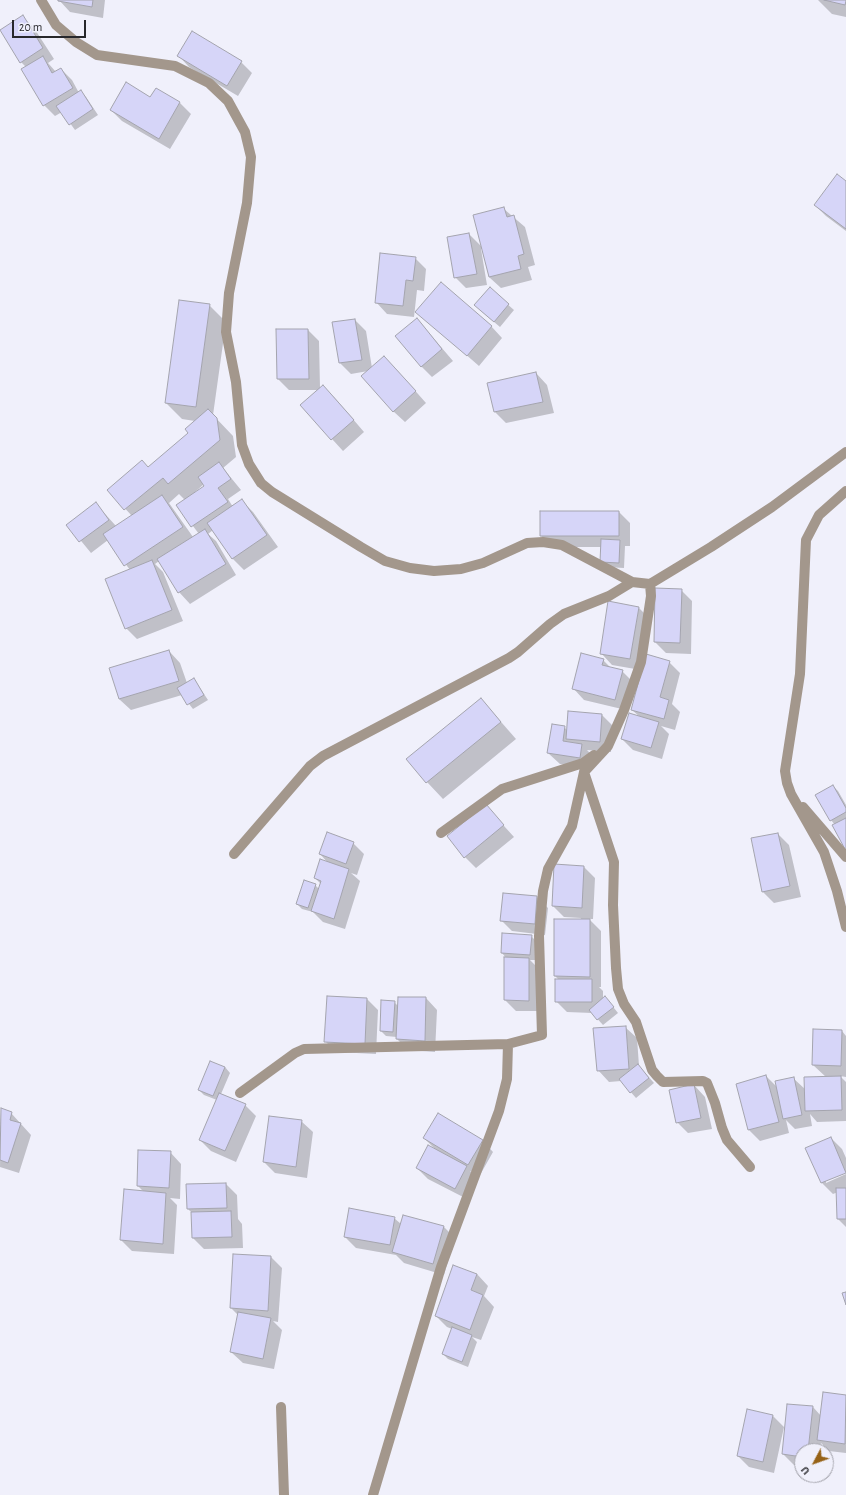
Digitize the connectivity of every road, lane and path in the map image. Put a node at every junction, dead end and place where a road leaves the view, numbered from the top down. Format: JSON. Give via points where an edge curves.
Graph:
{"nodes":[{"id":1,"x":41,"y":0,"type":"edge"},
{"id":2,"x":846,"y":452,"type":"edge"},
{"id":3,"x":846,"y":491,"type":"edge"},
{"id":4,"x":632,"y":582,"type":"junction"},
{"id":5,"x":650,"y":584,"type":"junction"},
{"id":6,"x":608,"y":746,"type":"junction"},
{"id":7,"x":584,"y":772,"type":"junction"},
{"id":8,"x":791,"y":794,"type":"junction"},
{"id":9,"x":441,"y":833,"type":"dead end"},
{"id":10,"x":234,"y":854,"type":"dead end"},
{"id":11,"x":846,"y":857,"type":"edge"},
{"id":12,"x":846,"y":927,"type":"edge"},
{"id":13,"x":508,"y":1044,"type":"junction"},
{"id":14,"x":240,"y":1093,"type":"dead end"},
{"id":15,"x":750,"y":1167,"type":"dead end"},
{"id":16,"x":281,"y":1407,"type":"dead end"},
{"id":17,"x":284,"y":1495,"type":"edge"},
{"id":18,"x":373,"y":1495,"type":"edge"}],
"edges":[{"from":1,"to":4,"type":"street","via":[[56,25],[97,55],[175,66],[209,83],[228,101],[245,132],[251,157],[247,203],[229,293],[226,332],[236,382],[242,445],[249,464],[261,483],[361,547],[386,561],[410,568],[434,571],[461,569],[483,563],[527,543],[543,542],[562,545]]},
{"from":2,"to":5,"type":"street","via":[[772,507]]},
{"from":3,"to":8,"type":"street","via":[[819,515],[806,540],[800,674],[785,771]]},
{"from":4,"to":5,"type":"street"},
{"from":4,"to":10,"type":"street","via":[[609,596],[564,614],[509,658],[323,756],[310,766]]},
{"from":5,"to":6,"type":"street","via":[[651,596],[641,662]]},
{"from":6,"to":7,"type":"street"},
{"from":6,"to":9,"type":"street","via":[[583,763],[502,789]]},
{"from":7,"to":13,"type":"street","via":[[572,826],[548,869],[543,891],[539,936],[542,1035]]},
{"from":7,"to":15,"type":"street","via":[[614,862],[616,968],[618,989],[624,1004],[636,1022],[652,1070],[663,1082],[703,1080],[707,1083],[727,1140]]},
{"from":8,"to":11,"type":"street","via":[[814,817]]},
{"from":8,"to":12,"type":"street","via":[[824,852]]},
{"from":13,"to":14,"type":"street","via":[[304,1049]]},
{"from":13,"to":18,"type":"street","via":[[507,1079],[499,1111],[441,1267]]},
{"from":16,"to":17,"type":"street"}]}
